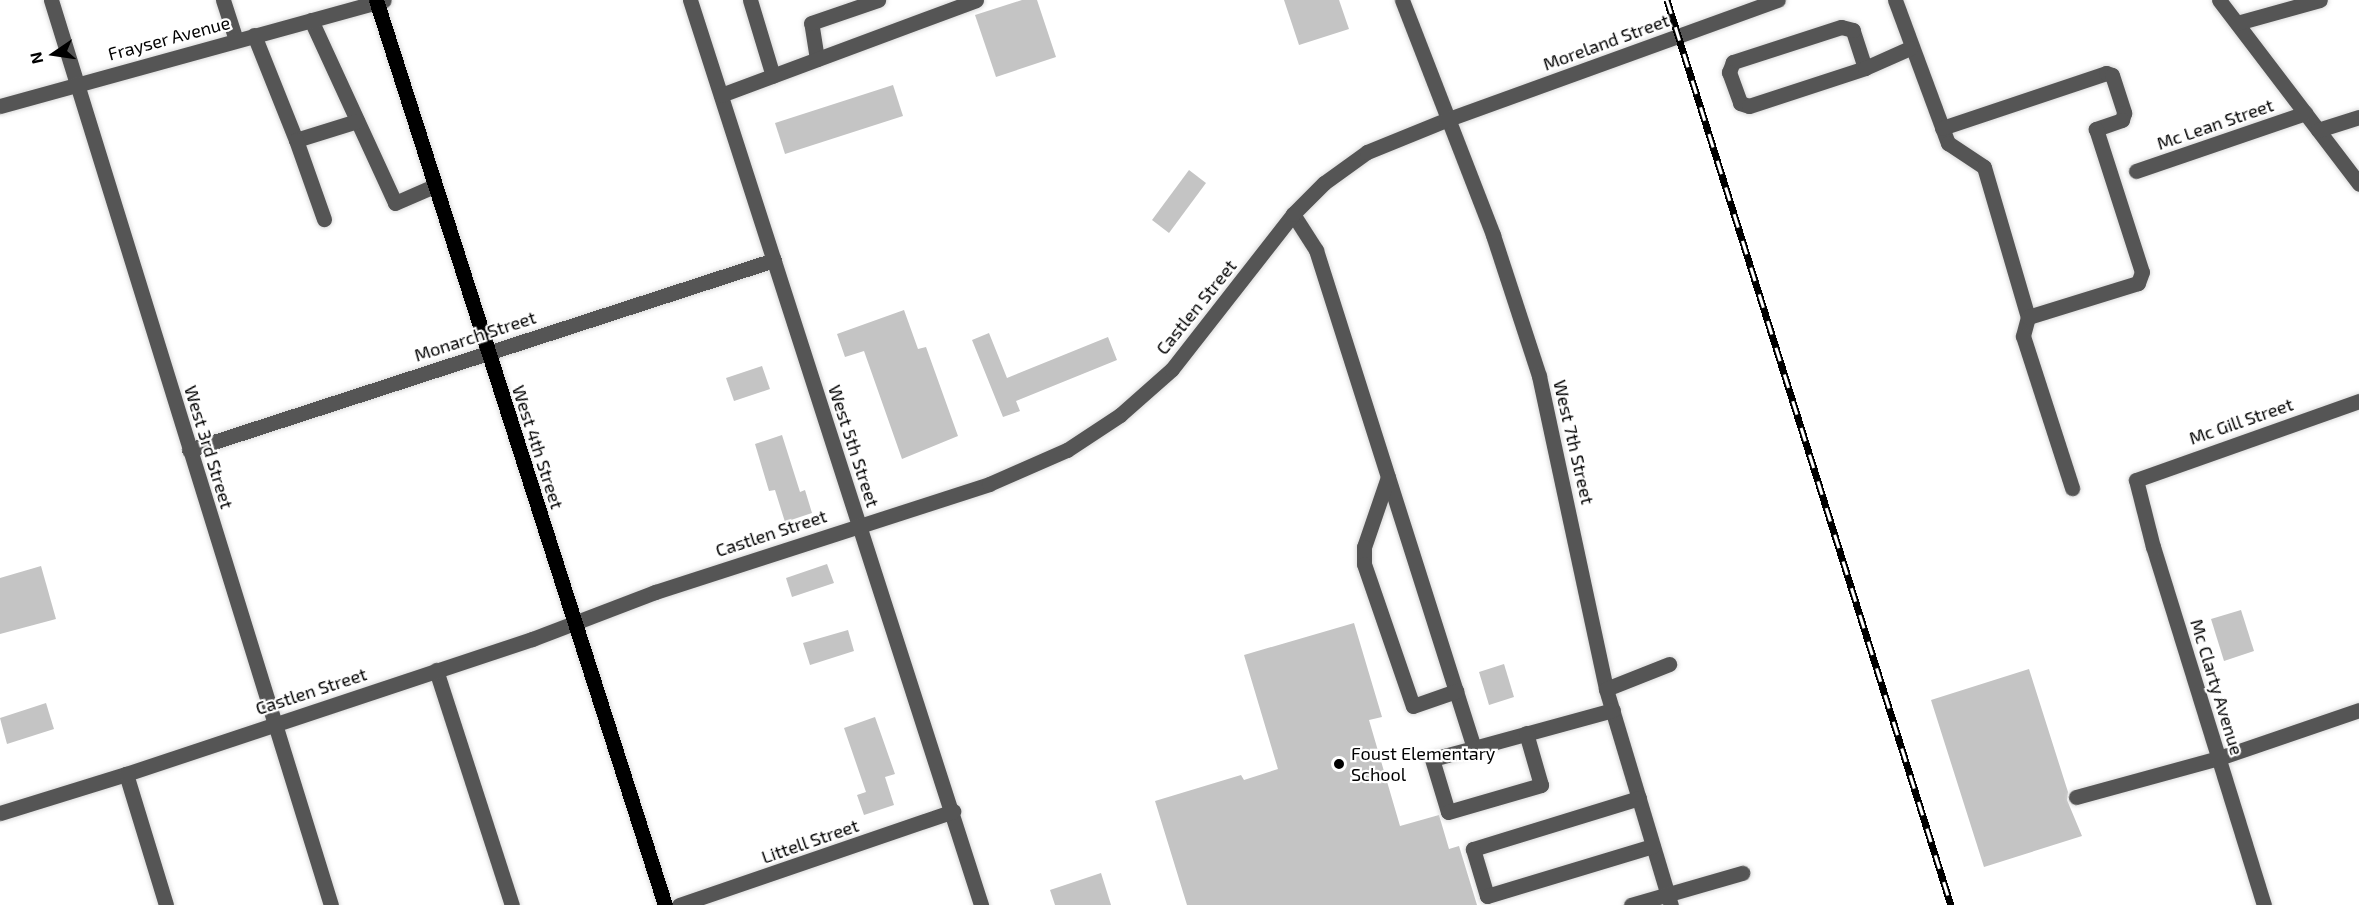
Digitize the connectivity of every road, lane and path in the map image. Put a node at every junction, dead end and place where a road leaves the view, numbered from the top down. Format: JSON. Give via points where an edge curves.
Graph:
{"nodes":[{"id":1,"x":51,"y":0,"type":"edge"},
{"id":2,"x":224,"y":0,"type":"edge"},
{"id":3,"x":690,"y":0,"type":"edge"},
{"id":4,"x":750,"y":0,"type":"edge"},
{"id":5,"x":878,"y":0,"type":"edge"},
{"id":6,"x":976,"y":0,"type":"edge"},
{"id":7,"x":1402,"y":0,"type":"edge"},
{"id":8,"x":1778,"y":0,"type":"edge"},
{"id":9,"x":1895,"y":0,"type":"edge"},
{"id":10,"x":2219,"y":0,"type":"edge"},
{"id":11,"x":2320,"y":0,"type":"edge"},
{"id":12,"x":379,"y":1,"type":"edge"},
{"id":13,"x":311,"y":20,"type":"junction"},
{"id":14,"x":2236,"y":23,"type":"junction"},
{"id":15,"x":254,"y":35,"type":"junction"},
{"id":16,"x":236,"y":40,"type":"junction"},
{"id":17,"x":1910,"y":48,"type":"junction"},
{"id":18,"x":818,"y":59,"type":"junction"},
{"id":19,"x":1865,"y":68,"type":"junction"},
{"id":20,"x":773,"y":76,"type":"junction"},
{"id":21,"x":77,"y":84,"type":"junction"},
{"id":22,"x":721,"y":95,"type":"junction"},
{"id":23,"x":0,"y":106,"type":"edge"},
{"id":24,"x":2305,"y":113,"type":"junction"},
{"id":25,"x":2359,"y":117,"type":"edge"},
{"id":26,"x":1446,"y":120,"type":"junction"},
{"id":27,"x":357,"y":121,"type":"junction"},
{"id":28,"x":1942,"y":128,"type":"junction"},
{"id":29,"x":2318,"y":130,"type":"junction"},
{"id":30,"x":297,"y":140,"type":"junction"},
{"id":31,"x":2136,"y":171,"type":"dead end"},
{"id":32,"x":2359,"y":184,"type":"edge"},
{"id":33,"x":435,"y":186,"type":"junction"},
{"id":34,"x":1293,"y":214,"type":"junction"},
{"id":35,"x":324,"y":219,"type":"dead end"},
{"id":36,"x":774,"y":261,"type":"junction"},
{"id":37,"x":2028,"y":316,"type":"junction"},
{"id":38,"x":487,"y":352,"type":"junction"},
{"id":39,"x":2359,"y":401,"type":"edge"},
{"id":40,"x":189,"y":450,"type":"junction"},
{"id":41,"x":1388,"y":477,"type":"junction"},
{"id":42,"x":2136,"y":480,"type":"joint"},
{"id":43,"x":2072,"y":488,"type":"dead end"},
{"id":44,"x":859,"y":525,"type":"junction"},
{"id":45,"x":575,"y":621,"type":"junction"},
{"id":46,"x":1669,"y":664,"type":"dead end"},
{"id":47,"x":436,"y":670,"type":"junction"},
{"id":48,"x":1606,"y":689,"type":"junction"},
{"id":49,"x":1456,"y":691,"type":"junction"},
{"id":50,"x":1613,"y":710,"type":"junction"},
{"id":51,"x":2359,"y":710,"type":"edge"},
{"id":52,"x":273,"y":724,"type":"junction"},
{"id":53,"x":1526,"y":733,"type":"junction"},
{"id":54,"x":1474,"y":748,"type":"junction"},
{"id":55,"x":2219,"y":758,"type":"junction"},
{"id":56,"x":126,"y":774,"type":"junction"},
{"id":57,"x":2076,"y":797,"type":"dead end"},
{"id":58,"x":1639,"y":798,"type":"junction"},
{"id":59,"x":953,"y":811,"type":"junction"},
{"id":60,"x":0,"y":813,"type":"edge"},
{"id":61,"x":1653,"y":846,"type":"junction"},
{"id":62,"x":1742,"y":873,"type":"dead end"},
{"id":63,"x":1669,"y":899,"type":"edge"},
{"id":64,"x":166,"y":905,"type":"edge"},
{"id":65,"x":332,"y":905,"type":"edge"},
{"id":66,"x":512,"y":905,"type":"edge"},
{"id":67,"x":665,"y":905,"type":"edge"},
{"id":68,"x":679,"y":905,"type":"edge"},
{"id":69,"x":981,"y":905,"type":"edge"},
{"id":70,"x":1631,"y":905,"type":"edge"},
{"id":71,"x":2264,"y":905,"type":"edge"}],
"edges":[{"from":1,"to":21,"type":"street","name":"West 3rd Street"},
{"from":2,"to":16,"type":"street"},
{"from":3,"to":22,"type":"street","name":"West 5th Street"},
{"from":4,"to":20,"type":"street"},
{"from":5,"to":18,"type":"street","via":[[811,23]]},
{"from":6,"to":18,"type":"street"},
{"from":7,"to":26,"type":"street","name":"West 7th Street"},
{"from":8,"to":26,"type":"street","name":"Moreland Street"},
{"from":9,"to":17,"type":"street"},
{"from":10,"to":14,"type":"street"},
{"from":11,"to":14,"type":"street"},
{"from":12,"to":13,"type":"street","name":"Frayser Avenue"},
{"from":12,"to":33,"type":"main road","name":"West 4th Street"},
{"from":13,"to":15,"type":"street","name":"Frayser Avenue"},
{"from":13,"to":27,"type":"street"},
{"from":14,"to":24,"type":"street"},
{"from":15,"to":16,"type":"street","name":"Frayser Avenue"},
{"from":15,"to":30,"type":"street"},
{"from":16,"to":21,"type":"street","name":"Frayser Avenue"},
{"from":17,"to":19,"type":"street"},
{"from":17,"to":28,"type":"street"},
{"from":18,"to":20,"type":"street"},
{"from":19,"to":19,"type":"street","via":[[1749,106],[1740,103],[1729,72],[1733,62],[1841,27],[1853,30]]},
{"from":20,"to":22,"type":"street"},
{"from":21,"to":23,"type":"street","name":"Frayser Avenue"},
{"from":21,"to":40,"type":"street","name":"West 3rd Street"},
{"from":22,"to":36,"type":"street","name":"West 5th Street"},
{"from":24,"to":29,"type":"street"},
{"from":24,"to":31,"type":"street","name":"Mc Lean Street"},
{"from":25,"to":29,"type":"street"},
{"from":26,"to":34,"type":"street","name":"Castlen Street","via":[[1367,152],[1324,183]]},
{"from":26,"to":48,"type":"street","name":"West 7th Street","via":[[1493,235],[1539,376]]},
{"from":27,"to":30,"type":"street"},
{"from":27,"to":33,"type":"street","via":[[394,203]]},
{"from":28,"to":37,"type":"street","via":[[1948,143],[1984,167]]},
{"from":28,"to":37,"type":"street","via":[[2106,73],[2112,75],[2124,113],[2122,120],[2096,129],[2142,272],[2138,283]]},
{"from":29,"to":32,"type":"street"},
{"from":30,"to":35,"type":"street"},
{"from":33,"to":38,"type":"main road","name":"West 4th Street"},
{"from":34,"to":41,"type":"street","via":[[1316,250]]},
{"from":34,"to":44,"type":"street","name":"Castlen Street","via":[[1172,369],[1120,415],[1067,450],[989,484]]},
{"from":36,"to":38,"type":"street","name":"Monarch Street"},
{"from":36,"to":44,"type":"street","name":"West 5th Street"},
{"from":37,"to":43,"type":"street","via":[[2023,336]]},
{"from":38,"to":40,"type":"street","name":"Monarch Street"},
{"from":38,"to":45,"type":"main road","name":"West 4th Street"},
{"from":39,"to":42,"type":"street","name":"Mc Gill Street"},
{"from":40,"to":52,"type":"street","name":"West 3rd Street"},
{"from":41,"to":49,"type":"street"},
{"from":41,"to":49,"type":"street","via":[[1364,547],[1364,564],[1413,706]]},
{"from":42,"to":55,"type":"street","name":"Mc Clarty Avenue"},
{"from":44,"to":45,"type":"street","name":"Castlen Street"},
{"from":44,"to":59,"type":"street","name":"West 5th Street"},
{"from":45,"to":47,"type":"street","name":"Castlen Street"},
{"from":45,"to":67,"type":"main road","name":"West 4th Street"},
{"from":46,"to":48,"type":"street"},
{"from":47,"to":52,"type":"street","name":"Castlen Street"},
{"from":47,"to":66,"type":"street"},
{"from":48,"to":50,"type":"street","name":"West 7th Street"},
{"from":49,"to":54,"type":"street"},
{"from":50,"to":53,"type":"street"},
{"from":50,"to":58,"type":"street","name":"West 7th Street"},
{"from":51,"to":55,"type":"street"},
{"from":52,"to":56,"type":"street","name":"Castlen Street"},
{"from":52,"to":65,"type":"street","name":"West 3rd Street"},
{"from":53,"to":54,"type":"street"},
{"from":53,"to":54,"type":"street","via":[[1540,785],[1448,812],[1432,759]]},
{"from":55,"to":57,"type":"street"},
{"from":55,"to":71,"type":"street","name":"Mc Clarty Avenue"},
{"from":56,"to":60,"type":"street","name":"Castlen Street"},
{"from":56,"to":64,"type":"street"},
{"from":58,"to":61,"type":"street","name":"West 7th Street"},
{"from":58,"to":61,"type":"street","via":[[1473,849],[1487,896]]},
{"from":59,"to":68,"type":"street","name":"Littell Street"},
{"from":59,"to":69,"type":"street","name":"West 5th Street"},
{"from":61,"to":63,"type":"street","name":"West 7th Street"},
{"from":62,"to":63,"type":"street"},
{"from":63,"to":70,"type":"street"}]}
